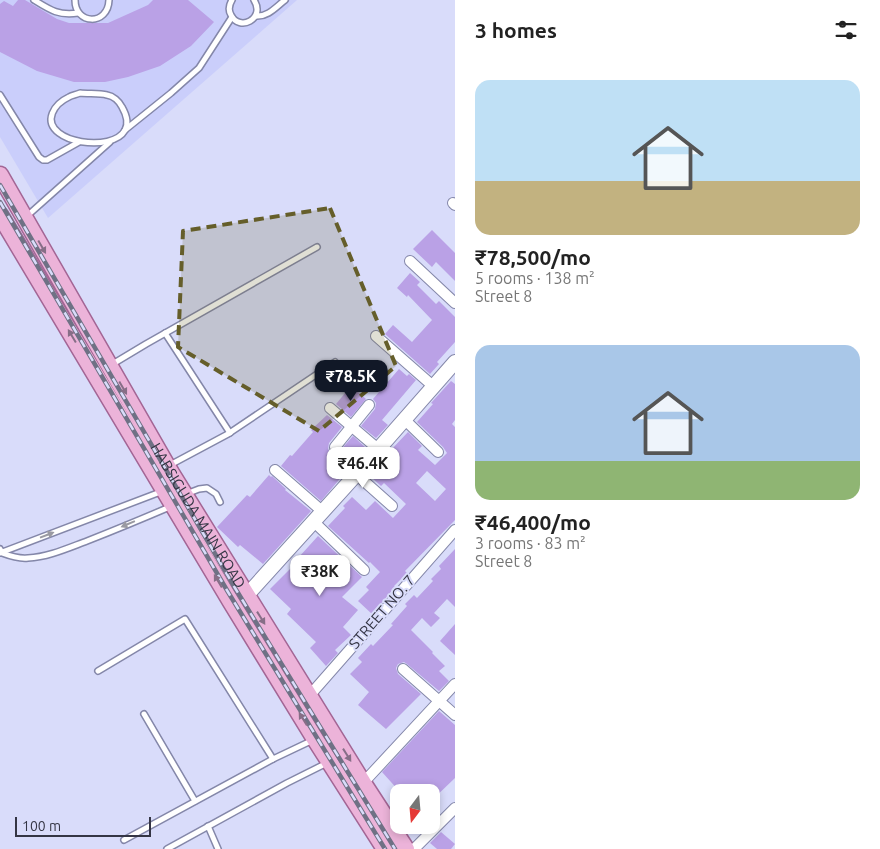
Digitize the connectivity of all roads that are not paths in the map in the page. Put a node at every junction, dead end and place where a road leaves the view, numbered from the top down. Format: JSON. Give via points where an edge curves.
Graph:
{"nodes":[{"id":1,"x":34,"y":0,"type":"edge"},
{"id":2,"x":75,"y":0,"type":"edge"},
{"id":3,"x":109,"y":0,"type":"edge"},
{"id":4,"x":232,"y":0,"type":"edge"},
{"id":5,"x":254,"y":0,"type":"edge"},
{"id":6,"x":285,"y":0,"type":"edge"},
{"id":7,"x":78,"y":13,"type":"junction"},
{"id":8,"x":256,"y":16,"type":"junction"},
{"id":9,"x":232,"y":17,"type":"junction"},
{"id":10,"x":0,"y":96,"type":"edge"},
{"id":11,"x":125,"y":130,"type":"junction"},
{"id":12,"x":80,"y":142,"type":"junction"},
{"id":13,"x":110,"y":142,"type":"junction"},
{"id":14,"x":0,"y":175,"type":"edge"},
{"id":15,"x":0,"y":214,"type":"edge"},
{"id":16,"x":27,"y":221,"type":"junction"},
{"id":17,"x":10,"y":232,"type":"junction"},
{"id":18,"x":317,"y":247,"type":"dead end"},
{"id":19,"x":410,"y":261,"type":"dead end"},
{"id":20,"x":455,"y":303,"type":"edge"},
{"id":21,"x":165,"y":333,"type":"junction"},
{"id":22,"x":376,"y":336,"type":"dead end"},
{"id":23,"x":335,"y":362,"type":"dead end"},
{"id":24,"x":110,"y":366,"type":"junction"},
{"id":25,"x":452,"y":371,"type":"edge"},
{"id":26,"x":433,"y":386,"type":"junction"},
{"id":27,"x":369,"y":405,"type":"dead end"},
{"id":28,"x":330,"y":408,"type":"dead end"},
{"id":29,"x":404,"y":419,"type":"junction"},
{"id":30,"x":351,"y":427,"type":"junction"},
{"id":31,"x":230,"y":433,"type":"junction"},
{"id":32,"x":335,"y":447,"type":"dead end"},
{"id":33,"x":378,"y":449,"type":"junction"},
{"id":34,"x":438,"y":452,"type":"dead end"},
{"id":35,"x":168,"y":466,"type":"junction"},
{"id":36,"x":275,"y":470,"type":"dead end"},
{"id":37,"x":356,"y":474,"type":"junction"},
{"id":38,"x":164,"y":491,"type":"junction"},
{"id":39,"x":179,"y":500,"type":"junction"},
{"id":40,"x":220,"y":502,"type":"dead end"},
{"id":41,"x":392,"y":506,"type":"dead end"},
{"id":42,"x":318,"y":516,"type":"junction"},
{"id":43,"x":455,"y":530,"type":"edge"},
{"id":44,"x":1,"y":552,"type":"edge"},
{"id":45,"x":364,"y":570,"type":"dead end"},
{"id":46,"x":247,"y":595,"type":"junction"},
{"id":47,"x":403,"y":669,"type":"dead end"},
{"id":48,"x":98,"y":671,"type":"dead end"},
{"id":49,"x":455,"y":684,"type":"edge"},
{"id":50,"x":310,"y":695,"type":"junction"},
{"id":51,"x":439,"y":701,"type":"junction"},
{"id":52,"x":144,"y":714,"type":"dead end"},
{"id":53,"x":455,"y":715,"type":"edge"},
{"id":54,"x":315,"y":739,"type":"junction"},
{"id":55,"x":273,"y":759,"type":"junction"},
{"id":56,"x":330,"y":762,"type":"junction"},
{"id":57,"x":363,"y":783,"type":"junction"},
{"id":58,"x":195,"y":801,"type":"junction"},
{"id":59,"x":455,"y":808,"type":"edge"},
{"id":60,"x":208,"y":826,"type":"junction"},
{"id":61,"x":124,"y":840,"type":"dead end"},
{"id":62,"x":167,"y":849,"type":"edge"},
{"id":63,"x":218,"y":849,"type":"edge"},
{"id":64,"x":385,"y":849,"type":"edge"},
{"id":65,"x":406,"y":849,"type":"edge"},
{"id":66,"x":414,"y":849,"type":"edge"}],
"edges":[{"from":1,"to":7,"type":"lane","via":[[62,14]]},
{"from":2,"to":7,"type":"lane"},
{"from":3,"to":7,"type":"lane","via":[[106,12],[98,18],[87,19]]},
{"from":4,"to":9,"type":"lane","via":[[229,8]]},
{"from":5,"to":8,"type":"lane","via":[[258,7]]},
{"from":6,"to":8,"type":"lane","via":[[267,15]]},
{"from":8,"to":9,"type":"lane","via":[[244,23]]},
{"from":9,"to":11,"type":"lane","via":[[199,68]]},
{"from":10,"to":12,"type":"lane","via":[[43,160]]},
{"from":11,"to":12,"type":"lane","via":[[126,118],[115,98],[80,94],[68,97],[54,109],[51,118],[53,128]]},
{"from":11,"to":13,"type":"lane"},
{"from":12,"to":13,"type":"lane"},
{"from":13,"to":16,"type":"lane"},
{"from":14,"to":16,"type":"main road","name":"HABSIGUDA MAIN ROAD"},
{"from":15,"to":17,"type":"main road","name":"HABSIGUDA MAIN ROAD"},
{"from":16,"to":17,"type":"main road"},
{"from":16,"to":24,"type":"main road","name":"HABSIGUDA MAIN ROAD","one_way":true},
{"from":38,"to":17,"type":"main road","name":"HABSIGUDA MAIN ROAD","one_way":true},
{"from":18,"to":21,"type":"lane"},
{"from":19,"to":20,"type":"street"},
{"from":21,"to":24,"type":"lane"},
{"from":21,"to":31,"type":"lane"},
{"from":22,"to":26,"type":"street"},
{"from":23,"to":31,"type":"lane"},
{"from":24,"to":35,"type":"main road","name":"HABSIGUDA MAIN ROAD","one_way":true},
{"from":25,"to":26,"type":"street"},
{"from":26,"to":29,"type":"street"},
{"from":27,"to":30,"type":"street"},
{"from":28,"to":30,"type":"street"},
{"from":29,"to":33,"type":"street"},
{"from":29,"to":34,"type":"street"},
{"from":30,"to":32,"type":"street"},
{"from":30,"to":33,"type":"street"},
{"from":31,"to":35,"type":"lane"},
{"from":33,"to":37,"type":"street"},
{"from":35,"to":39,"type":"main road","name":"HABSIGUDA MAIN ROAD"},
{"from":36,"to":42,"type":"street"},
{"from":37,"to":41,"type":"street"},
{"from":37,"to":42,"type":"street"},
{"from":38,"to":39,"type":"main road","name":"HABSIGUDA MAIN ROAD"},
{"from":44,"to":38,"type":"lane","one_way":true},
{"from":39,"to":40,"type":"lane","via":[[199,488],[207,488],[216,494]]},
{"from":39,"to":44,"type":"lane","one_way":true,"via":[[62,551],[21,558]]},
{"from":39,"to":46,"type":"main road","name":"HABSIGUDA MAIN ROAD"},
{"from":54,"to":39,"type":"main road","name":"HABSIGUDA MAIN ROAD","one_way":true,"via":[[231,602]]},
{"from":42,"to":45,"type":"street"},
{"from":42,"to":46,"type":"street"},
{"from":43,"to":50,"type":"street","name":"STREET NO. 7"},
{"from":46,"to":50,"type":"main road","name":"HABSIGUDA MAIN ROAD","one_way":true},
{"from":47,"to":51,"type":"street"},
{"from":48,"to":55,"type":"lane","via":[[185,619]]},
{"from":49,"to":51,"type":"street"},
{"from":50,"to":57,"type":"main road","name":"HABSIGUDA MAIN ROAD","one_way":true},
{"from":51,"to":53,"type":"street"},
{"from":51,"to":57,"type":"street"},
{"from":52,"to":58,"type":"lane"},
{"from":54,"to":55,"type":"lane"},
{"from":54,"to":56,"type":"main road","name":"HABSIGUDA MAIN ROAD"},
{"from":55,"to":58,"type":"lane"},
{"from":56,"to":60,"type":"lane"},
{"from":56,"to":64,"type":"main road","name":"HABSIGUDA MAIN ROAD"},
{"from":57,"to":65,"type":"main road","name":"HABSIGUDA MAIN ROAD"},
{"from":58,"to":61,"type":"lane"},
{"from":59,"to":66,"type":"street"},
{"from":60,"to":62,"type":"lane"},
{"from":60,"to":63,"type":"lane"}]}
